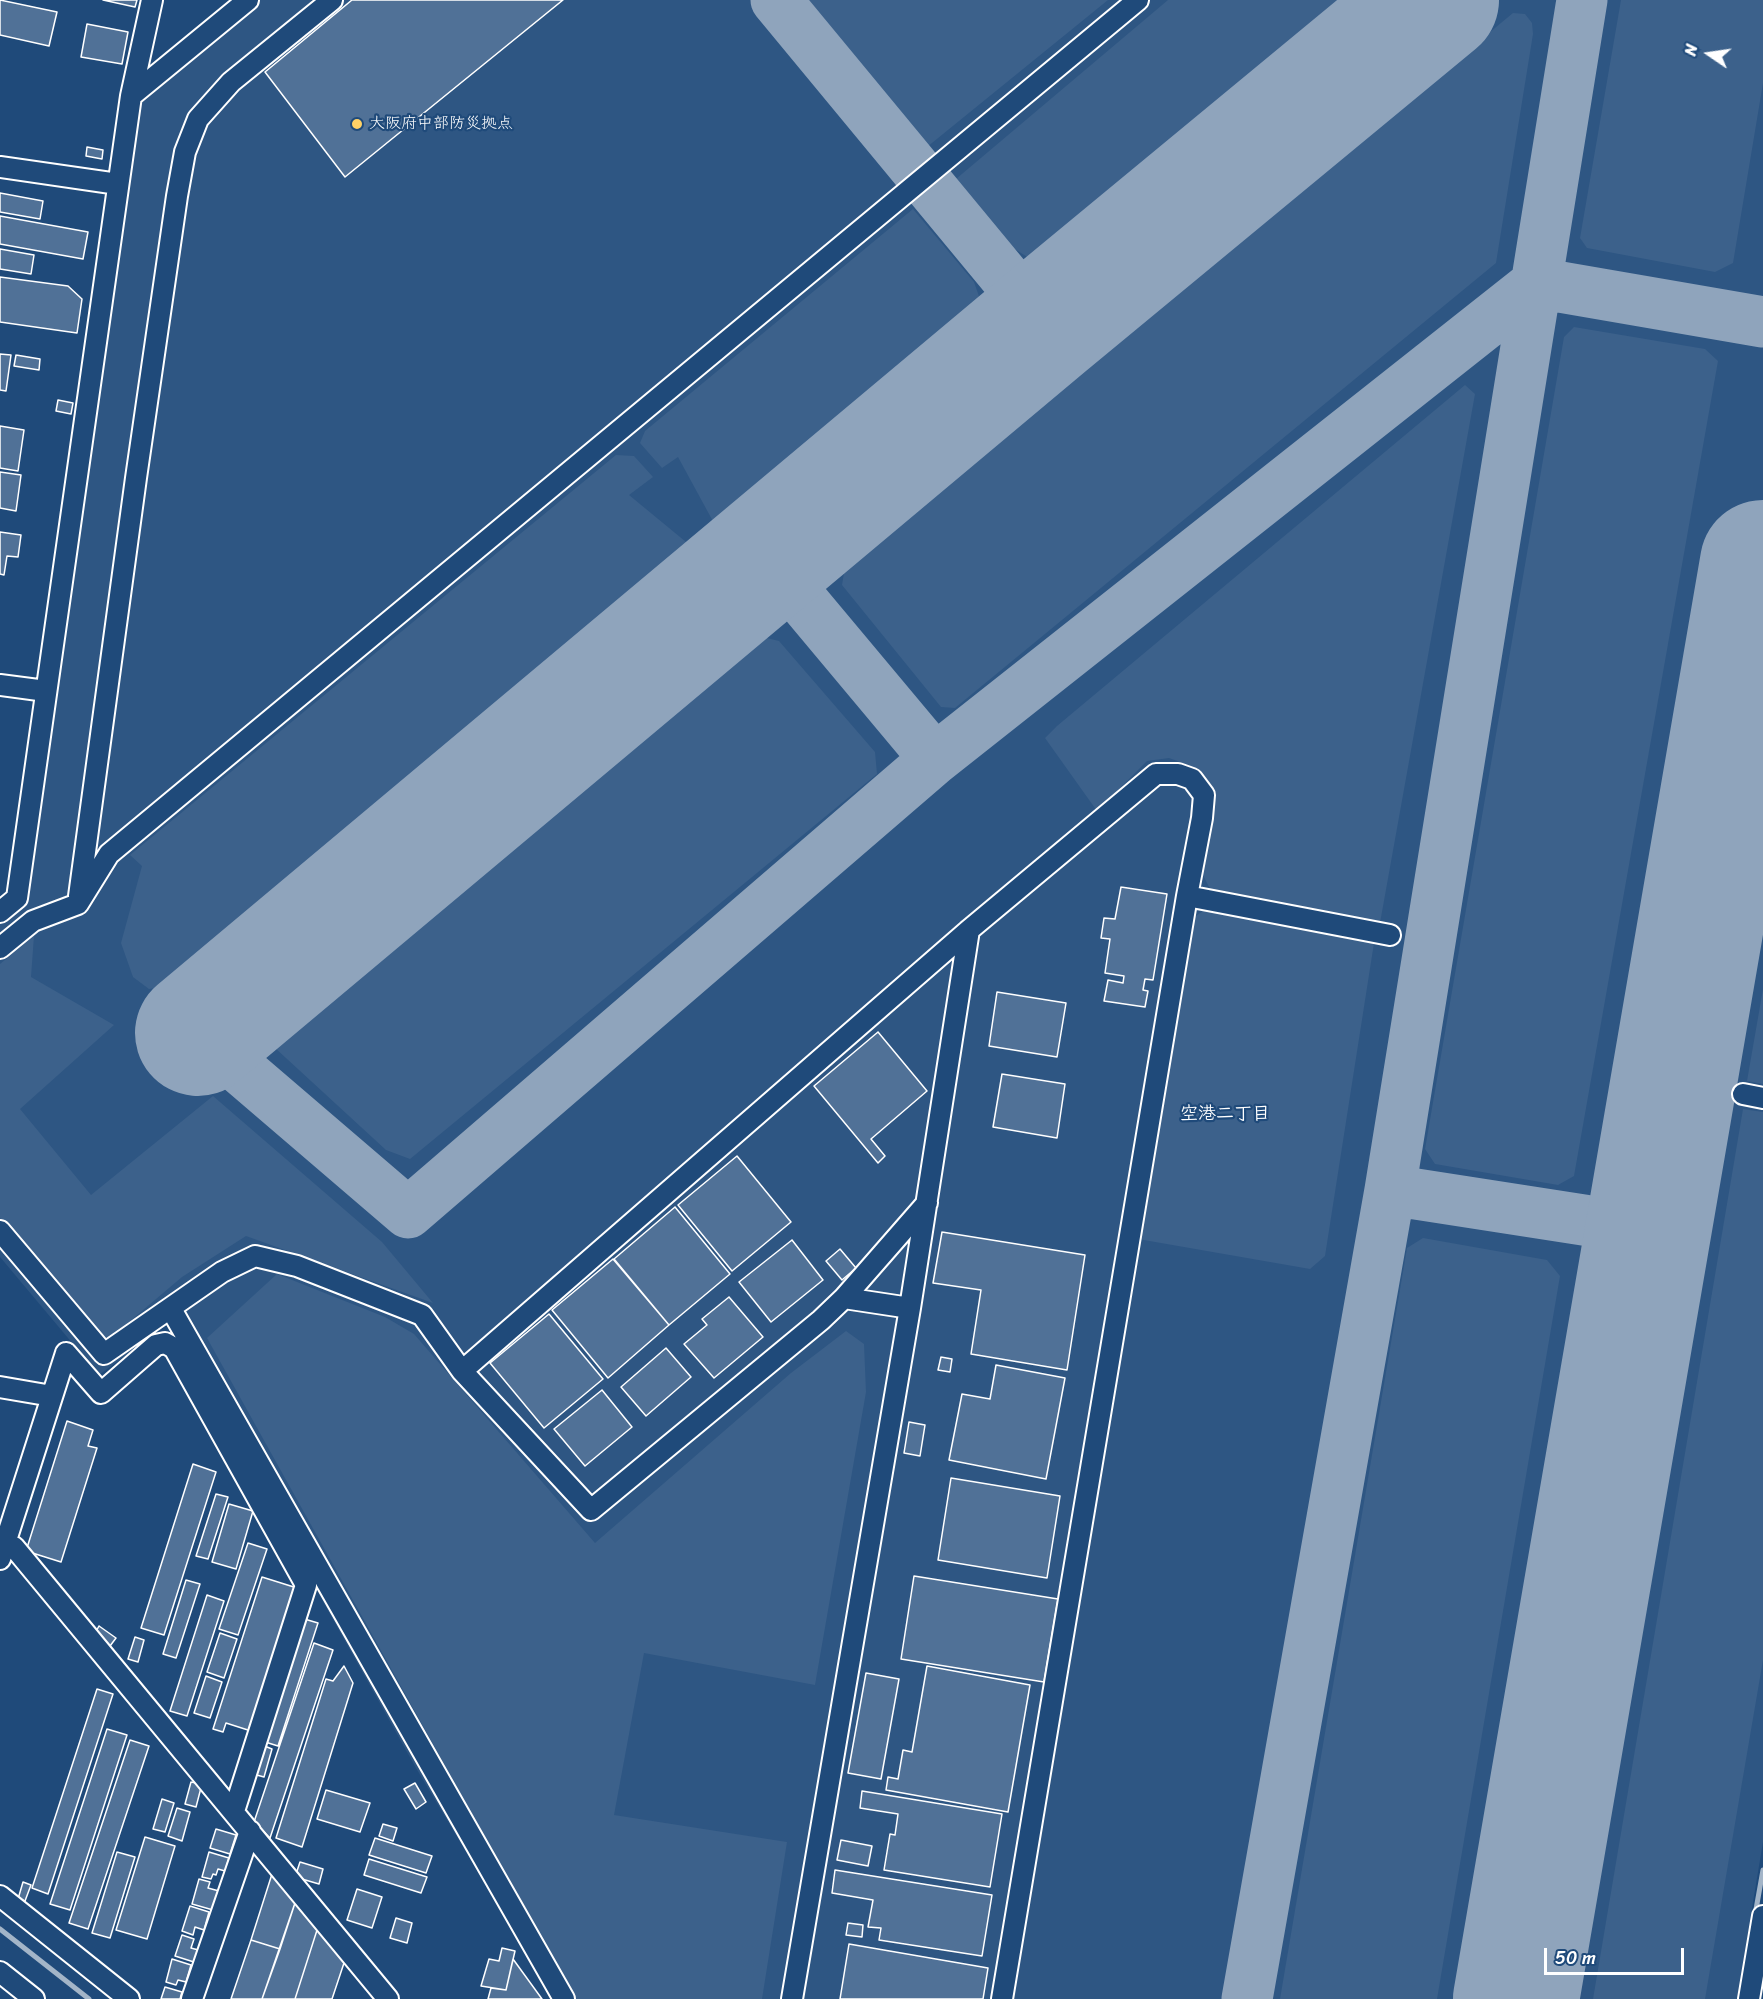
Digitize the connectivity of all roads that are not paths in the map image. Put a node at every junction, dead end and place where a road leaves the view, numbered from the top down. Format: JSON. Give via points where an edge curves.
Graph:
{"nodes":[{"id":1,"x":152,"y":0,"type":"edge"},
{"id":2,"x":248,"y":0,"type":"edge"},
{"id":3,"x":332,"y":0,"type":"edge"},
{"id":4,"x":1138,"y":0,"type":"edge"},
{"id":5,"x":130,"y":96,"type":"junction"},
{"id":6,"x":0,"y":167,"type":"edge"},
{"id":7,"x":117,"y":184,"type":"junction"},
{"id":8,"x":0,"y":685,"type":"edge"},
{"id":9,"x":46,"y":691,"type":"junction"},
{"id":10,"x":1187,"y":896,"type":"junction"},
{"id":11,"x":78,"y":904,"type":"junction"},
{"id":12,"x":0,"y":912,"type":"edge"},
{"id":13,"x":969,"y":930,"type":"junction"},
{"id":14,"x":1390,"y":935,"type":"dead end"},
{"id":15,"x":0,"y":948,"type":"edge"},
{"id":16,"x":1743,"y":1094,"type":"dead end"},
{"id":17,"x":1763,"y":1098,"type":"edge"},
{"id":18,"x":927,"y":1203,"type":"junction"},
{"id":19,"x":0,"y":1231,"type":"edge"},
{"id":20,"x":844,"y":1298,"type":"junction"},
{"id":21,"x":910,"y":1308,"type":"junction"},
{"id":22,"x":171,"y":1309,"type":"junction"},
{"id":23,"x":462,"y":1371,"type":"junction"},
{"id":24,"x":0,"y":1387,"type":"edge"},
{"id":25,"x":52,"y":1396,"type":"junction"},
{"id":26,"x":2,"y":1549,"type":"edge"},
{"id":27,"x":234,"y":1811,"type":"junction"},
{"id":28,"x":250,"y":1830,"type":"junction"},
{"id":29,"x":0,"y":1896,"type":"edge"},
{"id":30,"x":1763,"y":1916,"type":"edge"},
{"id":31,"x":0,"y":1972,"type":"edge"},
{"id":32,"x":34,"y":1999,"type":"edge"},
{"id":33,"x":129,"y":1999,"type":"edge"},
{"id":34,"x":192,"y":1999,"type":"edge"},
{"id":35,"x":388,"y":1999,"type":"edge"},
{"id":36,"x":564,"y":1999,"type":"edge"},
{"id":37,"x":792,"y":1999,"type":"edge"},
{"id":38,"x":1002,"y":1999,"type":"edge"},
{"id":39,"x":1749,"y":1999,"type":"edge"}],
"edges":[{"from":1,"to":5,"type":"street"},
{"from":2,"to":5,"type":"street"},
{"from":3,"to":11,"type":"street","via":[[231,82],[198,119],[185,152]]},
{"from":4,"to":11,"type":"street","via":[[109,854]]},
{"from":5,"to":7,"type":"street"},
{"from":6,"to":7,"type":"street"},
{"from":7,"to":9,"type":"street"},
{"from":8,"to":9,"type":"street"},
{"from":9,"to":12,"type":"street","via":[[17,898]]},
{"from":10,"to":13,"type":"street","via":[[1204,795],[1192,779],[1178,774],[1156,774]]},
{"from":10,"to":14,"type":"street"},
{"from":10,"to":38,"type":"street"},
{"from":11,"to":15,"type":"street","via":[[33,921]]},
{"from":13,"to":18,"type":"street"},
{"from":13,"to":23,"type":"street"},
{"from":16,"to":17,"type":"street"},
{"from":18,"to":20,"type":"street"},
{"from":18,"to":21,"type":"street"},
{"from":19,"to":22,"type":"street","via":[[104,1354]]},
{"from":20,"to":21,"type":"street"},
{"from":20,"to":23,"type":"street","via":[[591,1510]]},
{"from":21,"to":37,"type":"street"},
{"from":22,"to":23,"type":"street","via":[[222,1272],[255,1256],[297,1266],[422,1315]]},
{"from":22,"to":36,"type":"street"},
{"from":24,"to":25,"type":"street"},
{"from":25,"to":26,"type":"street"},
{"from":25,"to":27,"type":"street","via":[[66,1353],[101,1393],[156,1345],[165,1343],[174,1348],[306,1585]]},
{"from":26,"to":27,"type":"street","via":[[14,1547]]},
{"from":27,"to":28,"type":"street"},
{"from":28,"to":34,"type":"street"},
{"from":28,"to":35,"type":"street"},
{"from":29,"to":33,"type":"street"},
{"from":30,"to":39,"type":"street"},
{"from":31,"to":32,"type":"street"}]}
